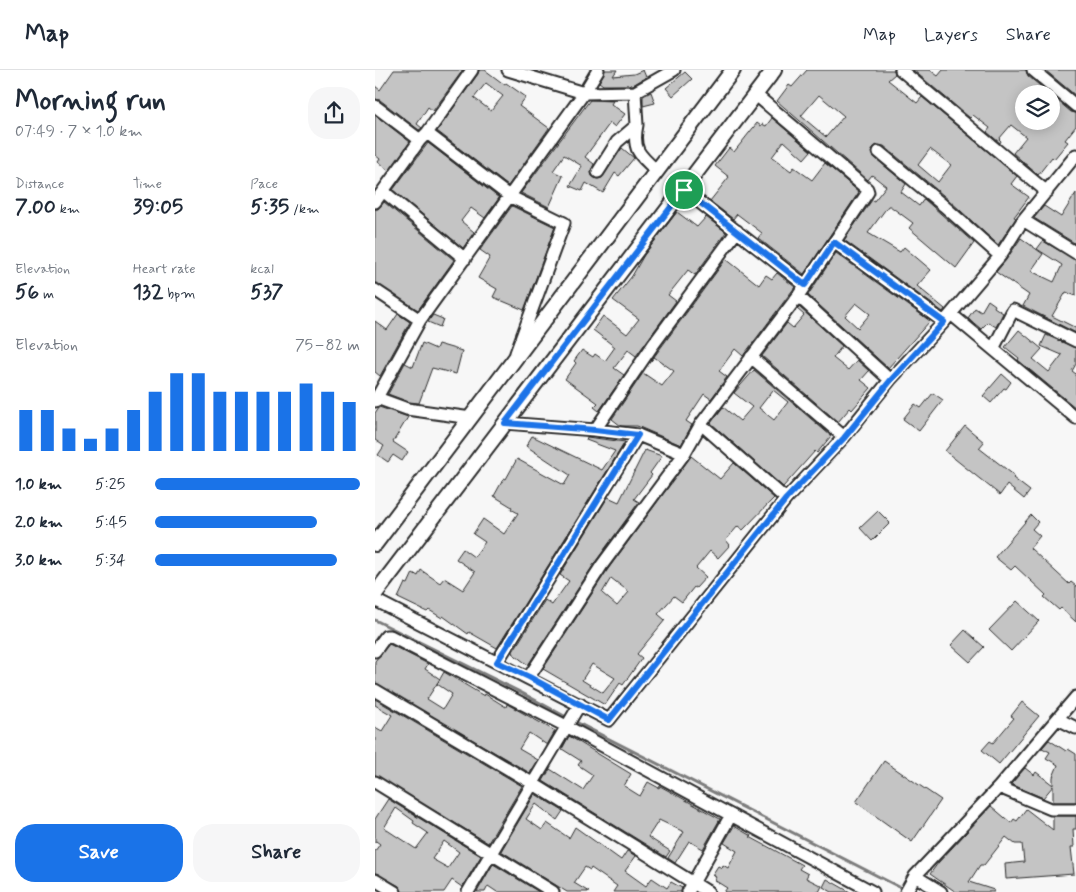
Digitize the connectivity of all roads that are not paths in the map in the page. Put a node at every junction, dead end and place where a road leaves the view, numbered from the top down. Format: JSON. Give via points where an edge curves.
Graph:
{"nodes":[{"id":1,"x":472,"y":70,"type":"edge"},
{"id":2,"x":508,"y":70,"type":"edge"},
{"id":3,"x":598,"y":70,"type":"edge"},
{"id":4,"x":674,"y":70,"type":"edge"},
{"id":5,"x":733,"y":70,"type":"edge"},
{"id":6,"x":774,"y":70,"type":"edge"},
{"id":7,"x":901,"y":70,"type":"edge"},
{"id":8,"x":1033,"y":70,"type":"edge"},
{"id":9,"x":635,"y":92,"type":"junction"},
{"id":10,"x":584,"y":93,"type":"junction"},
{"id":11,"x":756,"y":94,"type":"junction"},
{"id":12,"x":375,"y":106,"type":"edge"},
{"id":13,"x":1076,"y":106,"type":"edge"},
{"id":14,"x":637,"y":125,"type":"junction"},
{"id":15,"x":424,"y":136,"type":"junction"},
{"id":16,"x":879,"y":152,"type":"dead end"},
{"id":17,"x":1076,"y":154,"type":"edge"},
{"id":18,"x":656,"y":170,"type":"junction"},
{"id":19,"x":599,"y":172,"type":"dead end"},
{"id":20,"x":684,"y":190,"type":"junction"},
{"id":21,"x":383,"y":191,"type":"junction"},
{"id":22,"x":1047,"y":192,"type":"junction"},
{"id":23,"x":509,"y":196,"type":"junction"},
{"id":24,"x":375,"y":202,"type":"edge"},
{"id":25,"x":1023,"y":220,"type":"junction"},
{"id":26,"x":737,"y":231,"type":"junction"},
{"id":27,"x":834,"y":242,"type":"junction"},
{"id":28,"x":1076,"y":253,"type":"edge"},
{"id":29,"x":1000,"y":256,"type":"junction"},
{"id":30,"x":465,"y":259,"type":"junction"},
{"id":31,"x":805,"y":285,"type":"junction"},
{"id":32,"x":375,"y":290,"type":"edge"},
{"id":33,"x":798,"y":296,"type":"junction"},
{"id":34,"x":947,"y":318,"type":"junction"},
{"id":35,"x":420,"y":320,"type":"junction"},
{"id":36,"x":1076,"y":341,"type":"edge"},
{"id":37,"x":993,"y":349,"type":"junction"},
{"id":38,"x":751,"y":357,"type":"junction"},
{"id":39,"x":514,"y":360,"type":"junction"},
{"id":40,"x":891,"y":380,"type":"junction"},
{"id":41,"x":377,"y":392,"type":"edge"},
{"id":42,"x":471,"y":418,"type":"junction"},
{"id":43,"x":1076,"y":418,"type":"edge"},
{"id":44,"x":505,"y":423,"type":"junction"},
{"id":45,"x":701,"y":424,"type":"junction"},
{"id":46,"x":595,"y":430,"type":"junction"},
{"id":47,"x":638,"y":435,"type":"junction"},
{"id":48,"x":844,"y":438,"type":"junction"},
{"id":49,"x":684,"y":454,"type":"junction"},
{"id":50,"x":786,"y":499,"type":"junction"},
{"id":51,"x":375,"y":544,"type":"edge"},
{"id":52,"x":379,"y":583,"type":"edge"},
{"id":53,"x":375,"y":594,"type":"edge"},
{"id":54,"x":375,"y":600,"type":"edge"},
{"id":55,"x":375,"y":651,"type":"edge"},
{"id":56,"x":497,"y":662,"type":"junction"},
{"id":57,"x":529,"y":677,"type":"junction"},
{"id":58,"x":375,"y":690,"type":"edge"},
{"id":59,"x":1076,"y":697,"type":"edge"},
{"id":60,"x":573,"y":717,"type":"junction"},
{"id":61,"x":1058,"y":719,"type":"junction"},
{"id":62,"x":1076,"y":728,"type":"edge"},
{"id":63,"x":375,"y":782,"type":"edge"},
{"id":64,"x":532,"y":783,"type":"junction"},
{"id":65,"x":999,"y":787,"type":"junction"},
{"id":66,"x":1076,"y":810,"type":"edge"},
{"id":67,"x":731,"y":815,"type":"junction"},
{"id":68,"x":490,"y":854,"type":"junction"},
{"id":69,"x":915,"y":876,"type":"junction"},
{"id":70,"x":375,"y":880,"type":"edge"},
{"id":71,"x":690,"y":888,"type":"edge"},
{"id":72,"x":395,"y":892,"type":"edge"},
{"id":73,"x":468,"y":892,"type":"edge"},
{"id":74,"x":553,"y":892,"type":"edge"},
{"id":75,"x":708,"y":892,"type":"edge"},
{"id":76,"x":873,"y":892,"type":"edge"},
{"id":77,"x":906,"y":892,"type":"edge"},
{"id":78,"x":941,"y":892,"type":"edge"}],
"edges":[{"from":1,"to":15,"type":"street"},
{"from":2,"to":10,"type":"street"},
{"from":3,"to":10,"type":"street"},
{"from":4,"to":9,"type":"street"},
{"from":5,"to":18,"type":"street"},
{"from":6,"to":11,"type":"street"},
{"from":7,"to":22,"type":"street"},
{"from":8,"to":13,"type":"street"},
{"from":9,"to":10,"type":"street"},
{"from":9,"to":14,"type":"street"},
{"from":10,"to":23,"type":"street"},
{"from":11,"to":20,"type":"street"},
{"from":11,"to":27,"type":"street","via":[[867,189],[867,194]]},
{"from":12,"to":15,"type":"street"},
{"from":14,"to":18,"type":"street","via":[[635,146]]},
{"from":14,"to":19,"type":"street","via":[[617,142]]},
{"from":15,"to":21,"type":"street"},
{"from":15,"to":23,"type":"street"},
{"from":16,"to":29,"type":"street"},
{"from":17,"to":22,"type":"street"},
{"from":18,"to":39,"type":"street"},
{"from":20,"to":26,"type":"street"},
{"from":20,"to":44,"type":"street"},
{"from":21,"to":24,"type":"street"},
{"from":21,"to":30,"type":"street"},
{"from":22,"to":25,"type":"street"},
{"from":23,"to":30,"type":"street"},
{"from":23,"to":39,"type":"street","via":[[564,223]]},
{"from":25,"to":28,"type":"street"},
{"from":25,"to":29,"type":"street"},
{"from":26,"to":31,"type":"street"},
{"from":26,"to":46,"type":"street"},
{"from":27,"to":31,"type":"street"},
{"from":27,"to":34,"type":"street"},
{"from":29,"to":34,"type":"street"},
{"from":30,"to":35,"type":"street"},
{"from":31,"to":33,"type":"street"},
{"from":32,"to":35,"type":"street"},
{"from":33,"to":38,"type":"street"},
{"from":33,"to":40,"type":"street"},
{"from":34,"to":37,"type":"street"},
{"from":34,"to":40,"type":"street"},
{"from":35,"to":41,"type":"street"},
{"from":36,"to":37,"type":"street","via":[[1013,310]]},
{"from":37,"to":43,"type":"street"},
{"from":38,"to":45,"type":"street"},
{"from":38,"to":48,"type":"street"},
{"from":39,"to":42,"type":"street"},
{"from":40,"to":48,"type":"street"},
{"from":41,"to":42,"type":"street","via":[[407,409]]},
{"from":42,"to":51,"type":"street"},
{"from":44,"to":46,"type":"street"},
{"from":44,"to":52,"type":"street"},
{"from":45,"to":49,"type":"street"},
{"from":45,"to":50,"type":"street"},
{"from":46,"to":47,"type":"street"},
{"from":47,"to":49,"type":"street"},
{"from":47,"to":56,"type":"street"},
{"from":48,"to":50,"type":"street"},
{"from":49,"to":57,"type":"street","via":[[602,565]]},
{"from":50,"to":60,"type":"street","via":[[609,720]]},
{"from":52,"to":53,"type":"street"},
{"from":54,"to":56,"type":"street"},
{"from":55,"to":60,"type":"street","via":[[386,636],[390,636]]},
{"from":56,"to":57,"type":"street"},
{"from":57,"to":60,"type":"street"},
{"from":58,"to":64,"type":"street"},
{"from":59,"to":61,"type":"street"},
{"from":60,"to":64,"type":"street"},
{"from":60,"to":67,"type":"street"},
{"from":61,"to":62,"type":"street"},
{"from":61,"to":65,"type":"street"},
{"from":63,"to":68,"type":"street"},
{"from":64,"to":68,"type":"street"},
{"from":64,"to":71,"type":"street"},
{"from":65,"to":66,"type":"street","via":[[1051,809]]},
{"from":65,"to":69,"type":"street"},
{"from":67,"to":71,"type":"street"},
{"from":67,"to":76,"type":"street"},
{"from":68,"to":73,"type":"street"},
{"from":68,"to":74,"type":"street"},
{"from":69,"to":77,"type":"street"},
{"from":69,"to":78,"type":"street"},
{"from":70,"to":72,"type":"street"},
{"from":71,"to":75,"type":"street"}]}
